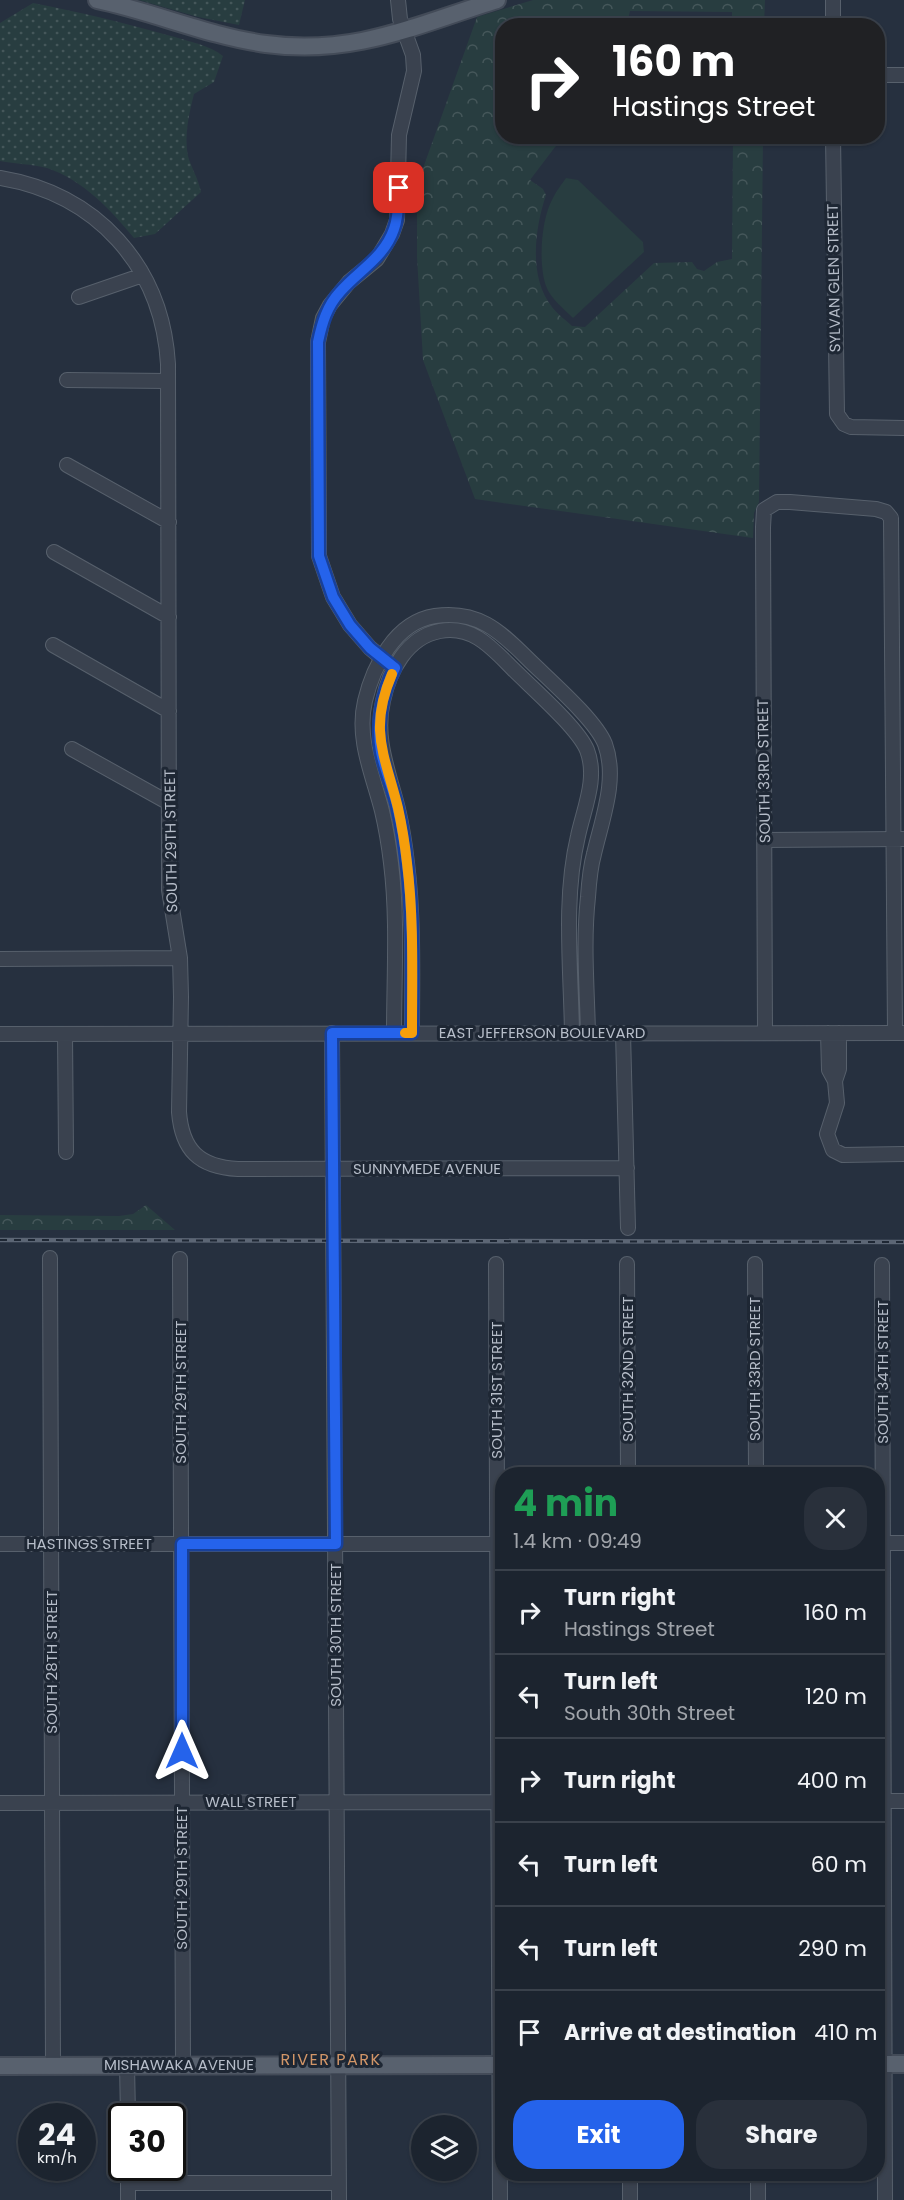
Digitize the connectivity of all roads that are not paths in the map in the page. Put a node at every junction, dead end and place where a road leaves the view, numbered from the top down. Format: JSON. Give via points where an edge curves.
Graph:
{"nodes":[{"id":1,"x":98,"y":0,"type":"edge"},
{"id":2,"x":398,"y":0,"type":"edge"},
{"id":3,"x":497,"y":0,"type":"edge"},
{"id":4,"x":833,"y":0,"type":"edge"},
{"id":5,"x":833,"y":18,"type":"edge"},
{"id":6,"x":404,"y":31,"type":"junction"},
{"id":7,"x":885,"y":75,"type":"edge"},
{"id":8,"x":904,"y":75,"type":"edge"},
{"id":9,"x":833,"y":144,"type":"edge"},
{"id":10,"x":0,"y":178,"type":"edge"},
{"id":11,"x":143,"y":275,"type":"junction"},
{"id":12,"x":79,"y":297,"type":"dead end"},
{"id":13,"x":67,"y":380,"type":"dead end"},
{"id":14,"x":168,"y":381,"type":"junction"},
{"id":15,"x":904,"y":428,"type":"edge"},
{"id":16,"x":67,"y":465,"type":"dead end"},
{"id":17,"x":169,"y":522,"type":"junction"},
{"id":18,"x":54,"y":552,"type":"dead end"},
{"id":19,"x":169,"y":617,"type":"junction"},
{"id":20,"x":53,"y":645,"type":"dead end"},
{"id":21,"x":382,"y":657,"type":"junction"},
{"id":22,"x":395,"y":668,"type":"junction"},
{"id":23,"x":169,"y":711,"type":"junction"},
{"id":24,"x":72,"y":749,"type":"dead end"},
{"id":25,"x":169,"y":803,"type":"junction"},
{"id":26,"x":899,"y":839,"type":"edge"},
{"id":27,"x":764,"y":840,"type":"junction"},
{"id":28,"x":180,"y":958,"type":"junction"},
{"id":29,"x":0,"y":959,"type":"edge"},
{"id":30,"x":180,"y":1033,"type":"junction"},
{"id":31,"x":332,"y":1033,"type":"junction"},
{"id":32,"x":394,"y":1033,"type":"junction"},
{"id":33,"x":412,"y":1033,"type":"junction"},
{"id":34,"x":572,"y":1033,"type":"junction"},
{"id":35,"x":588,"y":1033,"type":"junction"},
{"id":36,"x":623,"y":1033,"type":"junction"},
{"id":37,"x":765,"y":1033,"type":"junction"},
{"id":38,"x":833,"y":1033,"type":"junction"},
{"id":39,"x":899,"y":1033,"type":"edge"},
{"id":40,"x":0,"y":1034,"type":"edge"},
{"id":41,"x":65,"y":1034,"type":"junction"},
{"id":42,"x":66,"y":1152,"type":"dead end"},
{"id":43,"x":195,"y":1154,"type":"joint"},
{"id":44,"x":904,"y":1154,"type":"edge"},
{"id":45,"x":627,"y":1168,"type":"junction"},
{"id":46,"x":334,"y":1169,"type":"junction"},
{"id":47,"x":628,"y":1228,"type":"dead end"},
{"id":48,"x":50,"y":1258,"type":"dead end"},
{"id":49,"x":180,"y":1258,"type":"dead end"},
{"id":50,"x":496,"y":1264,"type":"dead end"},
{"id":51,"x":627,"y":1264,"type":"dead end"},
{"id":52,"x":755,"y":1264,"type":"dead end"},
{"id":53,"x":882,"y":1265,"type":"dead end"},
{"id":54,"x":499,"y":1467,"type":"edge"},
{"id":55,"x":628,"y":1467,"type":"edge"},
{"id":56,"x":756,"y":1467,"type":"edge"},
{"id":57,"x":881,"y":1467,"type":"edge"},
{"id":58,"x":885,"y":1543,"type":"edge"},
{"id":59,"x":904,"y":1543,"type":"edge"},
{"id":60,"x":0,"y":1544,"type":"edge"},
{"id":61,"x":182,"y":1544,"type":"junction"},
{"id":62,"x":336,"y":1544,"type":"junction"},
{"id":63,"x":495,"y":1544,"type":"edge"},
{"id":64,"x":52,"y":1545,"type":"junction"},
{"id":65,"x":885,"y":1801,"type":"edge"},
{"id":66,"x":904,"y":1801,"type":"edge"},
{"id":67,"x":182,"y":1802,"type":"junction"},
{"id":68,"x":337,"y":1802,"type":"junction"},
{"id":69,"x":495,"y":1802,"type":"edge"},
{"id":70,"x":0,"y":1803,"type":"edge"},
{"id":71,"x":52,"y":1803,"type":"junction"},
{"id":72,"x":885,"y":2064,"type":"edge"},
{"id":73,"x":904,"y":2064,"type":"edge"},
{"id":74,"x":127,"y":2065,"type":"junction"},
{"id":75,"x":183,"y":2065,"type":"junction"},
{"id":76,"x":338,"y":2065,"type":"junction"},
{"id":77,"x":495,"y":2065,"type":"edge"},
{"id":78,"x":0,"y":2066,"type":"edge"},
{"id":79,"x":53,"y":2066,"type":"junction"},
{"id":80,"x":128,"y":2103,"type":"edge"},
{"id":81,"x":500,"y":2181,"type":"edge"},
{"id":82,"x":630,"y":2181,"type":"edge"},
{"id":83,"x":758,"y":2181,"type":"edge"},
{"id":84,"x":884,"y":2181,"type":"edge"},
{"id":85,"x":128,"y":2183,"type":"joint"},
{"id":86,"x":339,"y":2183,"type":"junction"},
{"id":87,"x":129,"y":2200,"type":"edge"},
{"id":88,"x":339,"y":2200,"type":"edge"},
{"id":89,"x":500,"y":2200,"type":"edge"},
{"id":90,"x":630,"y":2200,"type":"edge"},
{"id":91,"x":758,"y":2200,"type":"edge"},
{"id":92,"x":885,"y":2200,"type":"edge"}],
"edges":[{"from":1,"to":6,"type":"main road","via":[[213,33],[284,46],[333,45]]},
{"from":2,"to":6,"type":"street"},
{"from":3,"to":6,"type":"main road"},
{"from":4,"to":5,"type":"street"},
{"from":6,"to":21,"type":"street","via":[[414,71],[399,135],[395,228],[377,259],[330,304],[318,342],[319,556],[331,591],[350,625]]},
{"from":7,"to":8,"type":"street"},
{"from":9,"to":15,"type":"street","name":"SYLVAN GLEN STREET","via":[[837,414],[851,427]]},
{"from":10,"to":11,"type":"street","name":"SOUTH 29TH STREET","via":[[42,188],[80,207],[120,242]]},
{"from":11,"to":12,"type":"street"},
{"from":11,"to":14,"type":"street","name":"SOUTH 29TH STREET","via":[[158,305]]},
{"from":13,"to":14,"type":"street"},
{"from":14,"to":17,"type":"street","name":"SOUTH 29TH STREET"},
{"from":16,"to":17,"type":"street"},
{"from":17,"to":19,"type":"street","name":"SOUTH 29TH STREET"},
{"from":18,"to":19,"type":"street"},
{"from":19,"to":23,"type":"street","name":"SOUTH 29TH STREET"},
{"from":20,"to":23,"type":"street"},
{"from":21,"to":22,"type":"street"},
{"from":21,"to":32,"type":"street","via":[[365,702],[363,729],[394,888]]},
{"from":21,"to":35,"type":"street","via":[[415,622],[445,614],[475,618],[502,633],[598,730],[607,753],[609,784],[587,900]]},
{"from":22,"to":33,"type":"street","via":[[383,699],[380,735],[407,861]]},
{"from":22,"to":34,"type":"street","via":[[422,637],[447,629],[469,632],[487,643],[582,740],[591,765],[570,898]]},
{"from":23,"to":25,"type":"street","name":"SOUTH 29TH STREET"},
{"from":24,"to":25,"type":"street"},
{"from":25,"to":28,"type":"street","name":"SOUTH 29TH STREET","via":[[169,896]]},
{"from":26,"to":27,"type":"street"},
{"from":26,"to":27,"type":"street","name":"SOUTH 33RD STREET","via":[[891,518],[876,509],[777,502],[764,510]]},
{"from":26,"to":39,"type":"street"},
{"from":27,"to":37,"type":"street","name":"SOUTH 33RD STREET"},
{"from":28,"to":29,"type":"street"},
{"from":28,"to":30,"type":"street","name":"SOUTH 29TH STREET"},
{"from":30,"to":31,"type":"street","name":"EAST JEFFERSON BOULEVARD"},
{"from":30,"to":41,"type":"street","name":"EAST JEFFERSON BOULEVARD"},
{"from":30,"to":43,"type":"street","name":"SOUTH 29TH STREET","via":[[180,1128]]},
{"from":31,"to":32,"type":"street","name":"EAST JEFFERSON BOULEVARD"},
{"from":31,"to":46,"type":"street","name":"SOUTH 30TH STREET"},
{"from":32,"to":33,"type":"street","name":"EAST JEFFERSON BOULEVARD"},
{"from":33,"to":34,"type":"street","name":"EAST JEFFERSON BOULEVARD"},
{"from":34,"to":35,"type":"street","name":"EAST JEFFERSON BOULEVARD"},
{"from":35,"to":36,"type":"street","name":"EAST JEFFERSON BOULEVARD"},
{"from":36,"to":37,"type":"street","name":"EAST JEFFERSON BOULEVARD"},
{"from":36,"to":45,"type":"street"},
{"from":37,"to":38,"type":"street","name":"EAST JEFFERSON BOULEVARD"},
{"from":38,"to":39,"type":"street","name":"EAST JEFFERSON BOULEVARD"},
{"from":38,"to":44,"type":"street","via":[[839,1069],[835,1081],[837,1103],[827,1134],[833,1150],[843,1155]]},
{"from":40,"to":41,"type":"street","name":"EAST JEFFERSON BOULEVARD"},
{"from":41,"to":42,"type":"street"},
{"from":43,"to":46,"type":"street","name":"SUNNYMEDE AVENUE","via":[[222,1168]]},
{"from":45,"to":46,"type":"street","name":"SUNNYMEDE AVENUE"},
{"from":45,"to":47,"type":"street"},
{"from":46,"to":62,"type":"street","name":"SOUTH 30TH STREET"},
{"from":48,"to":64,"type":"street","name":"SOUTH 28TH STREET"},
{"from":49,"to":61,"type":"street","name":"SOUTH 29TH STREET"},
{"from":50,"to":54,"type":"street","name":"SOUTH 31ST STREET"},
{"from":51,"to":55,"type":"street","name":"SOUTH 32ND STREET"},
{"from":52,"to":56,"type":"street","name":"SOUTH 33RD STREET"},
{"from":53,"to":57,"type":"street","name":"SOUTH 34TH STREET"},
{"from":58,"to":59,"type":"street"},
{"from":60,"to":64,"type":"street","name":"HASTINGS STREET"},
{"from":61,"to":62,"type":"street","name":"HASTINGS STREET"},
{"from":61,"to":64,"type":"street","name":"HASTINGS STREET"},
{"from":61,"to":67,"type":"street","name":"SOUTH 29TH STREET"},
{"from":62,"to":63,"type":"street","name":"HASTINGS STREET"},
{"from":62,"to":68,"type":"street","name":"SOUTH 30TH STREET"},
{"from":64,"to":71,"type":"street","name":"SOUTH 28TH STREET"},
{"from":65,"to":66,"type":"street"},
{"from":67,"to":68,"type":"street","name":"WALL STREET"},
{"from":67,"to":71,"type":"street","name":"WALL STREET"},
{"from":67,"to":75,"type":"street","name":"SOUTH 29TH STREET"},
{"from":68,"to":69,"type":"street","name":"WALL STREET"},
{"from":68,"to":76,"type":"street","name":"SOUTH 30TH STREET"},
{"from":70,"to":71,"type":"street","name":"WALL STREET"},
{"from":71,"to":79,"type":"street","name":"SOUTH 28TH STREET"},
{"from":72,"to":73,"type":"main road"},
{"from":74,"to":75,"type":"main road","name":"MISHAWAKA AVENUE"},
{"from":74,"to":79,"type":"main road","name":"MISHAWAKA AVENUE"},
{"from":74,"to":80,"type":"street"},
{"from":75,"to":76,"type":"main road","name":"MISHAWAKA AVENUE"},
{"from":76,"to":77,"type":"main road","name":"MISHAWAKA AVENUE"},
{"from":76,"to":86,"type":"street","name":"SOUTH 30TH STREET"},
{"from":78,"to":79,"type":"main road","name":"MISHAWAKA AVENUE"},
{"from":81,"to":89,"type":"street","name":"SOUTH 31ST STREET"},
{"from":82,"to":90,"type":"street"},
{"from":83,"to":91,"type":"street"},
{"from":84,"to":92,"type":"street","name":"SOUTH 34TH STREET"},
{"from":85,"to":86,"type":"street"},
{"from":85,"to":87,"type":"street"},
{"from":86,"to":88,"type":"street","name":"SOUTH 30TH STREET"}]}
